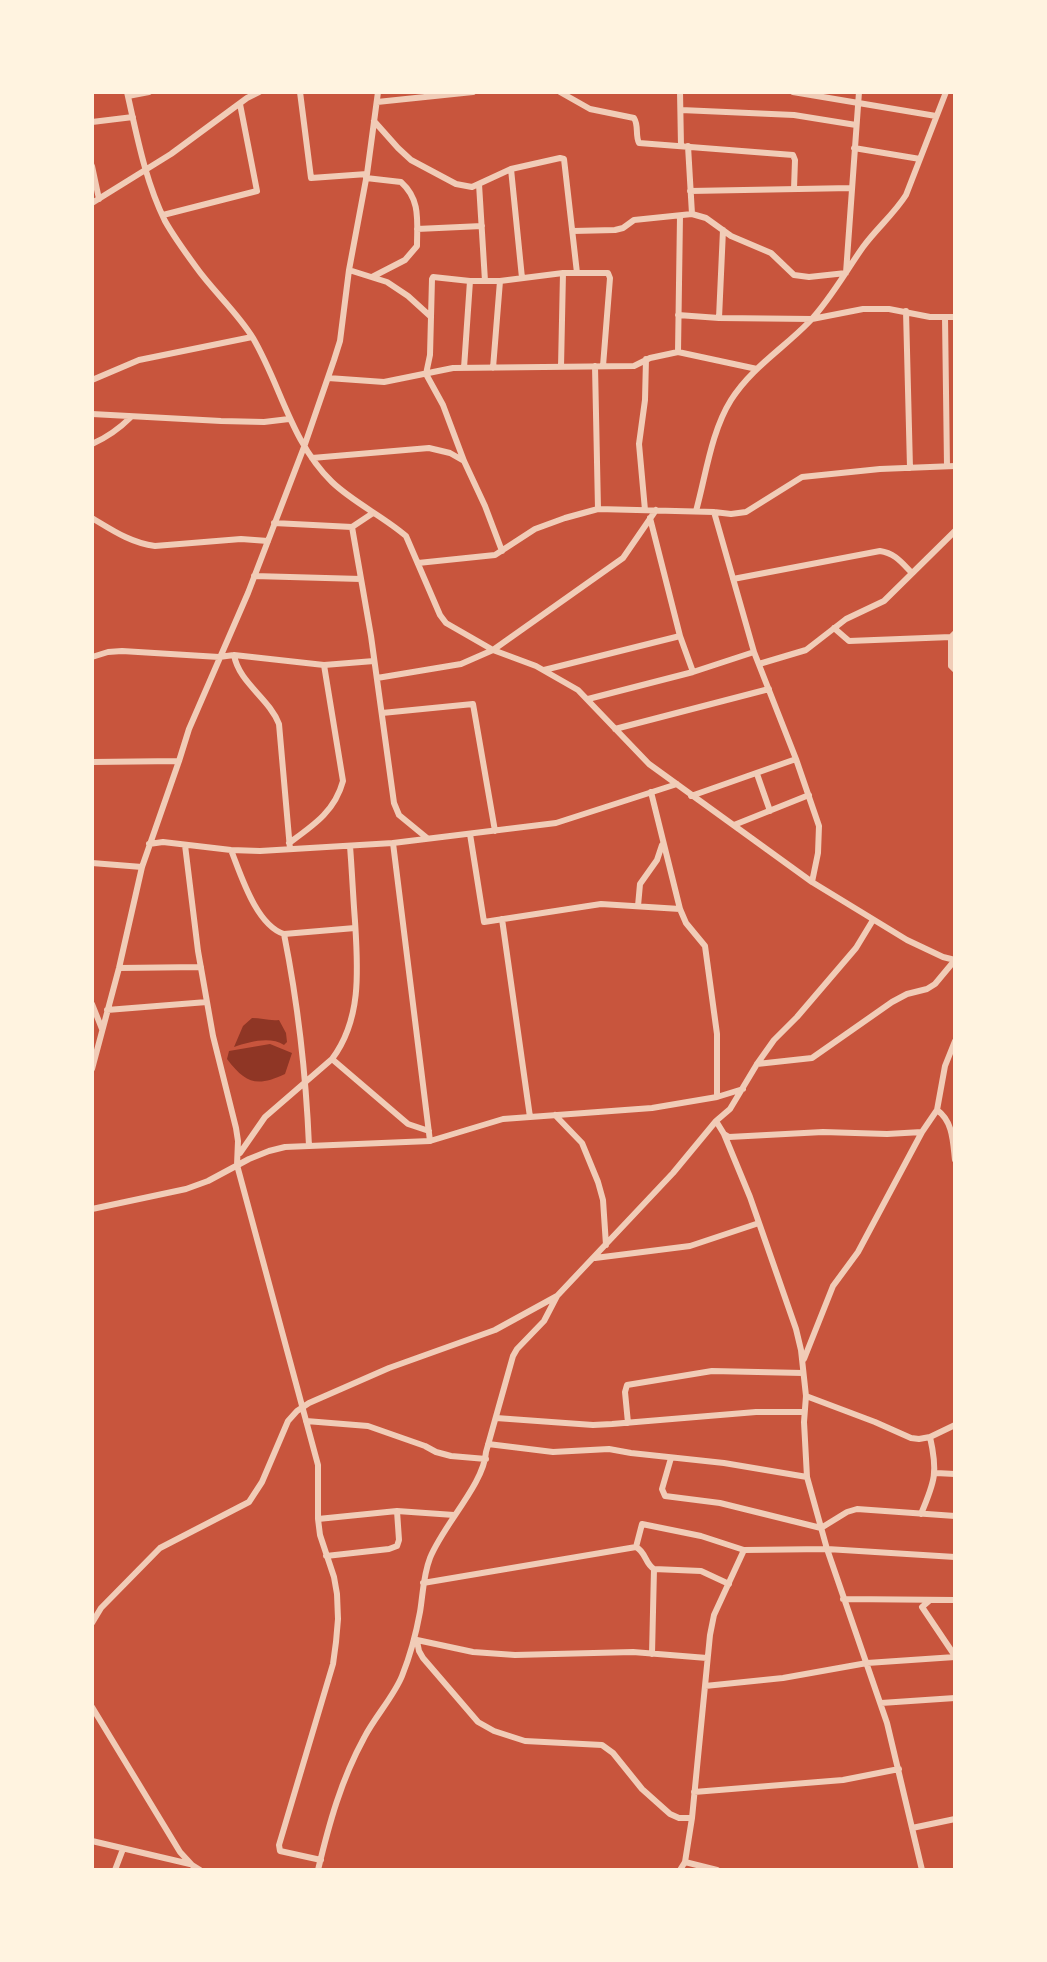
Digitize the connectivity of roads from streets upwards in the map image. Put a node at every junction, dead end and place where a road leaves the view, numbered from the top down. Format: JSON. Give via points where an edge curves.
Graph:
{"nodes":[{"id":1,"x":149,"y":92,"type":"edge"},
{"id":2,"x":259,"y":92,"type":"edge"},
{"id":3,"x":300,"y":92,"type":"edge"},
{"id":4,"x":378,"y":92,"type":"edge"},
{"id":5,"x":473,"y":92,"type":"edge"},
{"id":6,"x":560,"y":92,"type":"edge"},
{"id":7,"x":680,"y":92,"type":"edge"},
{"id":8,"x":793,"y":92,"type":"edge"},
{"id":9,"x":859,"y":92,"type":"edge"},
{"id":10,"x":946,"y":92,"type":"edge"},
{"id":11,"x":128,"y":94,"type":"edge"},
{"id":12,"x":821,"y":94,"type":"edge"},
{"id":13,"x":377,"y":102,"type":"junction"},
{"id":14,"x":858,"y":102,"type":"junction"},
{"id":15,"x":240,"y":104,"type":"junction"},
{"id":16,"x":681,"y":110,"type":"junction"},
{"id":17,"x":936,"y":116,"type":"junction"},
{"id":18,"x":133,"y":117,"type":"junction"},
{"id":19,"x":374,"y":121,"type":"junction"},
{"id":20,"x":92,"y":122,"type":"edge"},
{"id":21,"x":856,"y":125,"type":"junction"},
{"id":22,"x":684,"y":146,"type":"junction"},
{"id":23,"x":854,"y":148,"type":"junction"},
{"id":24,"x":920,"y":159,"type":"junction"},
{"id":25,"x":92,"y":166,"type":"edge"},
{"id":26,"x":511,"y":169,"type":"junction"},
{"id":27,"x":145,"y":171,"type":"junction"},
{"id":28,"x":367,"y":176,"type":"junction"},
{"id":29,"x":479,"y":184,"type":"junction"},
{"id":30,"x":852,"y":188,"type":"junction"},
{"id":31,"x":794,"y":189,"type":"junction"},
{"id":32,"x":690,"y":191,"type":"junction"},
{"id":33,"x":96,"y":201,"type":"edge"},
{"id":34,"x":692,"y":214,"type":"junction"},
{"id":35,"x":163,"y":215,"type":"junction"},
{"id":36,"x":680,"y":216,"type":"junction"},
{"id":37,"x":482,"y":226,"type":"junction"},
{"id":38,"x":417,"y":229,"type":"junction"},
{"id":39,"x":723,"y":230,"type":"junction"},
{"id":40,"x":573,"y":231,"type":"junction"},
{"id":41,"x":349,"y":270,"type":"junction"},
{"id":42,"x":563,"y":273,"type":"junction"},
{"id":43,"x":577,"y":273,"type":"junction"},
{"id":44,"x":846,"y":273,"type":"junction"},
{"id":45,"x":372,"y":277,"type":"junction"},
{"id":46,"x":522,"y":278,"type":"junction"},
{"id":47,"x":470,"y":281,"type":"junction"},
{"id":48,"x":485,"y":281,"type":"junction"},
{"id":49,"x":500,"y":281,"type":"junction"},
{"id":50,"x":906,"y":311,"type":"junction"},
{"id":51,"x":678,"y":315,"type":"junction"},
{"id":52,"x":430,"y":316,"type":"junction"},
{"id":53,"x":945,"y":317,"type":"junction"},
{"id":54,"x":955,"y":317,"type":"edge"},
{"id":55,"x":719,"y":318,"type":"junction"},
{"id":56,"x":812,"y":319,"type":"junction"},
{"id":57,"x":252,"y":337,"type":"junction"},
{"id":58,"x":678,"y":352,"type":"junction"},
{"id":59,"x":646,"y":359,"type":"junction"},
{"id":60,"x":599,"y":366,"type":"junction"},
{"id":61,"x":561,"y":367,"type":"junction"},
{"id":62,"x":464,"y":368,"type":"junction"},
{"id":63,"x":493,"y":368,"type":"junction"},
{"id":64,"x":757,"y":369,"type":"junction"},
{"id":65,"x":426,"y":374,"type":"junction"},
{"id":66,"x":328,"y":378,"type":"junction"},
{"id":67,"x":92,"y":380,"type":"edge"},
{"id":68,"x":92,"y":414,"type":"edge"},
{"id":69,"x":132,"y":416,"type":"junction"},
{"id":70,"x":289,"y":419,"type":"junction"},
{"id":71,"x":92,"y":444,"type":"edge"},
{"id":72,"x":304,"y":447,"type":"junction"},
{"id":73,"x":312,"y":458,"type":"junction"},
{"id":74,"x":464,"y":461,"type":"junction"},
{"id":75,"x":947,"y":466,"type":"junction"},
{"id":76,"x":955,"y":466,"type":"edge"},
{"id":77,"x":910,"y":468,"type":"junction"},
{"id":78,"x":598,"y":509,"type":"junction"},
{"id":79,"x":645,"y":510,"type":"junction"},
{"id":80,"x":656,"y":510,"type":"junction"},
{"id":81,"x":696,"y":511,"type":"junction"},
{"id":82,"x":714,"y":512,"type":"junction"},
{"id":83,"x":373,"y":513,"type":"junction"},
{"id":84,"x":92,"y":518,"type":"edge"},
{"id":85,"x":650,"y":518,"type":"junction"},
{"id":86,"x":274,"y":523,"type":"junction"},
{"id":87,"x":352,"y":527,"type":"junction"},
{"id":88,"x":955,"y":531,"type":"edge"},
{"id":89,"x":268,"y":541,"type":"junction"},
{"id":90,"x":502,"y":551,"type":"junction"},
{"id":91,"x":418,"y":563,"type":"junction"},
{"id":92,"x":912,"y":573,"type":"junction"},
{"id":93,"x":254,"y":576,"type":"junction"},
{"id":94,"x":361,"y":579,"type":"junction"},
{"id":95,"x":733,"y":579,"type":"junction"},
{"id":96,"x":834,"y":628,"type":"junction"},
{"id":97,"x":953,"y":635,"type":"edge"},
{"id":98,"x":680,"y":636,"type":"junction"},
{"id":99,"x":493,"y":650,"type":"junction"},
{"id":100,"x":754,"y":652,"type":"junction"},
{"id":101,"x":234,"y":655,"type":"junction"},
{"id":102,"x":92,"y":657,"type":"edge"},
{"id":103,"x":219,"y":657,"type":"junction"},
{"id":104,"x":374,"y":661,"type":"junction"},
{"id":105,"x":759,"y":664,"type":"junction"},
{"id":106,"x":324,"y":665,"type":"junction"},
{"id":107,"x":544,"y":670,"type":"junction"},
{"id":108,"x":955,"y":670,"type":"edge"},
{"id":109,"x":693,"y":672,"type":"junction"},
{"id":110,"x":377,"y":678,"type":"junction"},
{"id":111,"x":769,"y":689,"type":"junction"},
{"id":112,"x":588,"y":699,"type":"junction"},
{"id":113,"x":382,"y":713,"type":"junction"},
{"id":114,"x":615,"y":729,"type":"junction"},
{"id":115,"x":796,"y":759,"type":"junction"},
{"id":116,"x":179,"y":761,"type":"junction"},
{"id":117,"x":92,"y":762,"type":"edge"},
{"id":118,"x":757,"y":774,"type":"junction"},
{"id":119,"x":677,"y":784,"type":"junction"},
{"id":120,"x":651,"y":792,"type":"junction"},
{"id":121,"x":809,"y":795,"type":"junction"},
{"id":122,"x":691,"y":796,"type":"junction"},
{"id":123,"x":770,"y":811,"type":"junction"},
{"id":124,"x":734,"y":825,"type":"junction"},
{"id":125,"x":495,"y":831,"type":"junction"},
{"id":126,"x":470,"y":834,"type":"junction"},
{"id":127,"x":427,"y":838,"type":"junction"},
{"id":128,"x":663,"y":842,"type":"junction"},
{"id":129,"x":393,"y":843,"type":"junction"},
{"id":130,"x":149,"y":844,"type":"junction"},
{"id":131,"x":185,"y":845,"type":"junction"},
{"id":132,"x":290,"y":846,"type":"junction"},
{"id":133,"x":350,"y":846,"type":"junction"},
{"id":134,"x":231,"y":850,"type":"junction"},
{"id":135,"x":92,"y":863,"type":"edge"},
{"id":136,"x":142,"y":867,"type":"junction"},
{"id":137,"x":812,"y":882,"type":"junction"},
{"id":138,"x":638,"y":906,"type":"junction"},
{"id":139,"x":680,"y":909,"type":"junction"},
{"id":140,"x":502,"y":919,"type":"junction"},
{"id":141,"x":873,"y":920,"type":"junction"},
{"id":142,"x":355,"y":928,"type":"junction"},
{"id":143,"x":284,"y":934,"type":"junction"},
{"id":144,"x":955,"y":960,"type":"edge"},
{"id":145,"x":201,"y":967,"type":"junction"},
{"id":146,"x":119,"y":968,"type":"junction"},
{"id":147,"x":207,"y":1002,"type":"junction"},
{"id":148,"x":92,"y":1004,"type":"edge"},
{"id":149,"x":107,"y":1010,"type":"junction"},
{"id":150,"x":102,"y":1029,"type":"junction"},
{"id":151,"x":955,"y":1041,"type":"edge"},
{"id":152,"x":332,"y":1059,"type":"junction"},
{"id":153,"x":757,"y":1064,"type":"junction"},
{"id":154,"x":92,"y":1069,"type":"edge"},
{"id":155,"x":306,"y":1082,"type":"junction"},
{"id":156,"x":743,"y":1089,"type":"junction"},
{"id":157,"x":717,"y":1097,"type":"junction"},
{"id":158,"x":937,"y":1110,"type":"junction"},
{"id":159,"x":555,"y":1115,"type":"junction"},
{"id":160,"x":530,"y":1117,"type":"junction"},
{"id":161,"x":716,"y":1121,"type":"junction"},
{"id":162,"x":429,"y":1131,"type":"junction"},
{"id":163,"x":922,"y":1132,"type":"junction"},
{"id":164,"x":724,"y":1134,"type":"junction"},
{"id":165,"x":430,"y":1141,"type":"junction"},
{"id":166,"x":309,"y":1146,"type":"junction"},
{"id":167,"x":238,"y":1156,"type":"junction"},
{"id":168,"x":955,"y":1160,"type":"edge"},
{"id":169,"x":237,"y":1165,"type":"junction"},
{"id":170,"x":92,"y":1209,"type":"edge"},
{"id":171,"x":759,"y":1223,"type":"junction"},
{"id":172,"x":606,"y":1245,"type":"junction"},
{"id":173,"x":595,"y":1258,"type":"junction"},
{"id":174,"x":557,"y":1296,"type":"junction"},
{"id":175,"x":802,"y":1362,"type":"junction"},
{"id":176,"x":803,"y":1373,"type":"junction"},
{"id":177,"x":806,"y":1396,"type":"junction"},
{"id":178,"x":302,"y":1408,"type":"junction"},
{"id":179,"x":804,"y":1412,"type":"junction"},
{"id":180,"x":496,"y":1418,"type":"junction"},
{"id":181,"x":306,"y":1421,"type":"junction"},
{"id":182,"x":628,"y":1423,"type":"junction"},
{"id":183,"x":955,"y":1425,"type":"edge"},
{"id":184,"x":930,"y":1437,"type":"junction"},
{"id":185,"x":488,"y":1444,"type":"junction"},
{"id":186,"x":671,"y":1458,"type":"junction"},
{"id":187,"x":486,"y":1459,"type":"junction"},
{"id":188,"x":936,"y":1473,"type":"junction"},
{"id":189,"x":955,"y":1474,"type":"edge"},
{"id":190,"x":807,"y":1477,"type":"junction"},
{"id":191,"x":397,"y":1511,"type":"junction"},
{"id":192,"x":921,"y":1514,"type":"junction"},
{"id":193,"x":454,"y":1515,"type":"junction"},
{"id":194,"x":955,"y":1516,"type":"edge"},
{"id":195,"x":318,"y":1519,"type":"junction"},
{"id":196,"x":821,"y":1528,"type":"junction"},
{"id":197,"x":636,"y":1547,"type":"junction"},
{"id":198,"x":827,"y":1549,"type":"junction"},
{"id":199,"x":744,"y":1550,"type":"junction"},
{"id":200,"x":326,"y":1556,"type":"junction"},
{"id":201,"x":955,"y":1557,"type":"edge"},
{"id":202,"x":654,"y":1569,"type":"junction"},
{"id":203,"x":423,"y":1583,"type":"junction"},
{"id":204,"x":729,"y":1584,"type":"junction"},
{"id":205,"x":843,"y":1599,"type":"junction"},
{"id":206,"x":955,"y":1600,"type":"edge"},
{"id":207,"x":929,"y":1601,"type":"junction"},
{"id":208,"x":92,"y":1623,"type":"edge"},
{"id":209,"x":415,"y":1640,"type":"junction"},
{"id":210,"x":652,"y":1654,"type":"junction"},
{"id":211,"x":955,"y":1656,"type":"edge"},
{"id":212,"x":707,"y":1658,"type":"junction"},
{"id":213,"x":867,"y":1663,"type":"junction"},
{"id":214,"x":705,"y":1686,"type":"junction"},
{"id":215,"x":955,"y":1698,"type":"edge"},
{"id":216,"x":881,"y":1703,"type":"junction"},
{"id":217,"x":92,"y":1707,"type":"edge"},
{"id":218,"x":899,"y":1769,"type":"junction"},
{"id":219,"x":694,"y":1792,"type":"junction"},
{"id":220,"x":692,"y":1818,"type":"junction"},
{"id":221,"x":955,"y":1819,"type":"edge"},
{"id":222,"x":912,"y":1828,"type":"junction"},
{"id":223,"x":92,"y":1841,"type":"edge"},
{"id":224,"x":123,"y":1849,"type":"junction"},
{"id":225,"x":321,"y":1860,"type":"junction"},
{"id":226,"x":685,"y":1862,"type":"junction"},
{"id":227,"x":192,"y":1865,"type":"junction"},
{"id":228,"x":115,"y":1870,"type":"edge"},
{"id":229,"x":200,"y":1870,"type":"edge"},
{"id":230,"x":318,"y":1870,"type":"edge"},
{"id":231,"x":680,"y":1870,"type":"edge"},
{"id":232,"x":717,"y":1870,"type":"edge"},
{"id":233,"x":922,"y":1870,"type":"edge"}],
"edges":[{"from":1,"to":11,"type":"street"},
{"from":2,"to":15,"type":"street"},
{"from":3,"to":28,"type":"street","via":[[311,178]]},
{"from":4,"to":13,"type":"street"},
{"from":5,"to":13,"type":"street"},
{"from":6,"to":22,"type":"street","via":[[590,109],[634,118],[639,143]]},
{"from":7,"to":16,"type":"street"},
{"from":8,"to":12,"type":"street"},
{"from":9,"to":14,"type":"street"},
{"from":10,"to":17,"type":"street"},
{"from":11,"to":18,"type":"street"},
{"from":12,"to":14,"type":"street"},
{"from":13,"to":19,"type":"street"},
{"from":14,"to":17,"type":"street"},
{"from":14,"to":21,"type":"street"},
{"from":15,"to":27,"type":"street"},
{"from":15,"to":35,"type":"street","via":[[257,191]]},
{"from":16,"to":21,"type":"street","via":[[794,115]]},
{"from":16,"to":22,"type":"street"},
{"from":17,"to":24,"type":"street"},
{"from":18,"to":20,"type":"street"},
{"from":18,"to":27,"type":"street"},
{"from":19,"to":28,"type":"street"},
{"from":19,"to":29,"type":"street","via":[[411,160],[456,184]]},
{"from":21,"to":23,"type":"street"},
{"from":22,"to":31,"type":"street","via":[[793,155]]},
{"from":22,"to":32,"type":"street"},
{"from":23,"to":24,"type":"street"},
{"from":23,"to":30,"type":"street"},
{"from":24,"to":44,"type":"street","via":[[899,207]]},
{"from":25,"to":33,"type":"street"},
{"from":26,"to":29,"type":"street"},
{"from":26,"to":40,"type":"street","via":[[564,159]]},
{"from":26,"to":46,"type":"street"},
{"from":27,"to":33,"type":"street"},
{"from":27,"to":35,"type":"street"},
{"from":28,"to":38,"type":"street","via":[[405,185],[416,203]]},
{"from":28,"to":41,"type":"street"},
{"from":29,"to":37,"type":"street"},
{"from":30,"to":31,"type":"street"},
{"from":30,"to":44,"type":"street"},
{"from":31,"to":32,"type":"street"},
{"from":32,"to":34,"type":"street"},
{"from":34,"to":36,"type":"street"},
{"from":34,"to":39,"type":"street"},
{"from":35,"to":57,"type":"street","via":[[197,269]]},
{"from":36,"to":40,"type":"street","via":[[634,220],[615,230]]},
{"from":36,"to":51,"type":"street"},
{"from":37,"to":38,"type":"street"},
{"from":37,"to":48,"type":"street"},
{"from":38,"to":45,"type":"street","via":[[413,253]]},
{"from":39,"to":44,"type":"street","via":[[771,253],[794,275]]},
{"from":39,"to":55,"type":"street"},
{"from":40,"to":43,"type":"street"},
{"from":41,"to":45,"type":"street"},
{"from":41,"to":66,"type":"street","via":[[340,341]]},
{"from":42,"to":43,"type":"street"},
{"from":42,"to":46,"type":"street"},
{"from":42,"to":61,"type":"street"},
{"from":43,"to":60,"type":"street","via":[[610,275]]},
{"from":44,"to":56,"type":"street"},
{"from":45,"to":52,"type":"street","via":[[398,288]]},
{"from":46,"to":49,"type":"street"},
{"from":47,"to":48,"type":"street"},
{"from":47,"to":52,"type":"street","via":[[433,277]]},
{"from":47,"to":62,"type":"street"},
{"from":48,"to":49,"type":"street"},
{"from":49,"to":63,"type":"street"},
{"from":50,"to":53,"type":"street"},
{"from":50,"to":56,"type":"street","via":[[863,309]]},
{"from":50,"to":77,"type":"street"},
{"from":51,"to":55,"type":"street"},
{"from":51,"to":58,"type":"street"},
{"from":52,"to":65,"type":"street"},
{"from":53,"to":54,"type":"street"},
{"from":53,"to":75,"type":"street"},
{"from":55,"to":56,"type":"street"},
{"from":56,"to":64,"type":"street"},
{"from":57,"to":67,"type":"street","via":[[139,360]]},
{"from":57,"to":70,"type":"street"},
{"from":58,"to":59,"type":"street"},
{"from":58,"to":64,"type":"street"},
{"from":59,"to":60,"type":"street","via":[[634,366]]},
{"from":59,"to":79,"type":"street","via":[[639,444]]},
{"from":60,"to":61,"type":"street"},
{"from":60,"to":78,"type":"street"},
{"from":61,"to":63,"type":"street"},
{"from":62,"to":63,"type":"street"},
{"from":62,"to":65,"type":"street"},
{"from":64,"to":81,"type":"street","via":[[731,400],[716,433]]},
{"from":65,"to":66,"type":"street","via":[[384,382]]},
{"from":65,"to":74,"type":"street"},
{"from":66,"to":72,"type":"street"},
{"from":68,"to":69,"type":"street"},
{"from":69,"to":70,"type":"street"},
{"from":69,"to":71,"type":"street"},
{"from":70,"to":72,"type":"street"},
{"from":72,"to":73,"type":"street"},
{"from":72,"to":86,"type":"street"},
{"from":73,"to":74,"type":"street","via":[[429,448]]},
{"from":73,"to":83,"type":"street","via":[[331,481]]},
{"from":74,"to":90,"type":"street"},
{"from":75,"to":76,"type":"street"},
{"from":75,"to":77,"type":"street"},
{"from":77,"to":82,"type":"street","via":[[802,477],[746,512]]},
{"from":78,"to":79,"type":"street"},
{"from":78,"to":90,"type":"street","via":[[535,529]]},
{"from":79,"to":80,"type":"street"},
{"from":80,"to":81,"type":"street"},
{"from":80,"to":85,"type":"street"},
{"from":81,"to":82,"type":"street"},
{"from":82,"to":95,"type":"street"},
{"from":83,"to":87,"type":"street"},
{"from":83,"to":91,"type":"street","via":[[406,536]]},
{"from":84,"to":89,"type":"street","via":[[144,545]]},
{"from":85,"to":98,"type":"street"},
{"from":85,"to":99,"type":"street","via":[[623,558]]},
{"from":86,"to":87,"type":"street"},
{"from":86,"to":89,"type":"street"},
{"from":87,"to":94,"type":"street"},
{"from":88,"to":92,"type":"street"},
{"from":89,"to":93,"type":"street"},
{"from":90,"to":91,"type":"street"},
{"from":91,"to":99,"type":"street","via":[[446,623]]},
{"from":92,"to":95,"type":"street","via":[[898,558],[880,551]]},
{"from":92,"to":96,"type":"street","via":[[884,601]]},
{"from":93,"to":94,"type":"street"},
{"from":93,"to":103,"type":"street"},
{"from":94,"to":104,"type":"street"},
{"from":95,"to":100,"type":"street"},
{"from":96,"to":97,"type":"street","via":[[849,641]]},
{"from":96,"to":105,"type":"street","via":[[806,650]]},
{"from":97,"to":108,"type":"street"},
{"from":98,"to":107,"type":"street"},
{"from":98,"to":109,"type":"street"},
{"from":99,"to":107,"type":"street"},
{"from":99,"to":110,"type":"street","via":[[461,664]]},
{"from":100,"to":105,"type":"street"},
{"from":100,"to":109,"type":"street"},
{"from":101,"to":103,"type":"street"},
{"from":101,"to":106,"type":"street"},
{"from":101,"to":132,"type":"street","via":[[237,669],[279,724]]},
{"from":102,"to":103,"type":"street","via":[[122,651]]},
{"from":103,"to":116,"type":"street"},
{"from":104,"to":106,"type":"street"},
{"from":104,"to":110,"type":"street"},
{"from":105,"to":111,"type":"street"},
{"from":106,"to":132,"type":"street","via":[[343,781],[332,808]]},
{"from":107,"to":112,"type":"street"},
{"from":109,"to":112,"type":"street"},
{"from":110,"to":113,"type":"street"},
{"from":111,"to":114,"type":"street"},
{"from":111,"to":115,"type":"street"},
{"from":112,"to":114,"type":"street"},
{"from":113,"to":125,"type":"street","via":[[473,704]]},
{"from":113,"to":127,"type":"street","via":[[394,803],[399,815]]},
{"from":114,"to":119,"type":"street"},
{"from":115,"to":118,"type":"street"},
{"from":115,"to":121,"type":"street"},
{"from":116,"to":117,"type":"street"},
{"from":116,"to":130,"type":"street"},
{"from":118,"to":122,"type":"street"},
{"from":118,"to":123,"type":"street"},
{"from":119,"to":120,"type":"street"},
{"from":119,"to":122,"type":"street"},
{"from":120,"to":125,"type":"street","via":[[556,823]]},
{"from":120,"to":128,"type":"street"},
{"from":121,"to":123,"type":"street"},
{"from":121,"to":137,"type":"street","via":[[819,826]]},
{"from":122,"to":124,"type":"street"},
{"from":123,"to":124,"type":"street"},
{"from":124,"to":137,"type":"street"},
{"from":125,"to":126,"type":"street"},
{"from":126,"to":127,"type":"street"},
{"from":126,"to":140,"type":"street","via":[[483,921]]},
{"from":127,"to":129,"type":"street"},
{"from":128,"to":138,"type":"street","via":[[640,884]]},
{"from":128,"to":139,"type":"street"},
{"from":129,"to":133,"type":"street"},
{"from":129,"to":162,"type":"street"},
{"from":130,"to":131,"type":"street"},
{"from":130,"to":136,"type":"street"},
{"from":131,"to":134,"type":"street"},
{"from":131,"to":145,"type":"street"},
{"from":132,"to":133,"type":"street"},
{"from":132,"to":134,"type":"street"},
{"from":133,"to":142,"type":"street"},
{"from":134,"to":143,"type":"street","via":[[258,909]]},
{"from":135,"to":136,"type":"street"},
{"from":136,"to":146,"type":"street"},
{"from":137,"to":141,"type":"street"},
{"from":138,"to":139,"type":"street"},
{"from":138,"to":140,"type":"street","via":[[601,904]]},
{"from":139,"to":157,"type":"street","via":[[705,946],[717,1034]]},
{"from":140,"to":160,"type":"street"},
{"from":141,"to":144,"type":"street"},
{"from":141,"to":153,"type":"street","via":[[856,948]]},
{"from":142,"to":143,"type":"street"},
{"from":142,"to":152,"type":"street","via":[[359,975],[353,1013]]},
{"from":143,"to":155,"type":"street"},
{"from":144,"to":153,"type":"street","via":[[935,984],[892,1002],[812,1058]]},
{"from":145,"to":146,"type":"street"},
{"from":145,"to":147,"type":"street"},
{"from":146,"to":149,"type":"street"},
{"from":147,"to":149,"type":"street"},
{"from":147,"to":167,"type":"street"},
{"from":148,"to":150,"type":"street"},
{"from":149,"to":150,"type":"street"},
{"from":150,"to":154,"type":"street"},
{"from":151,"to":158,"type":"street"},
{"from":152,"to":155,"type":"street"},
{"from":152,"to":162,"type":"street","via":[[408,1124]]},
{"from":153,"to":156,"type":"street"},
{"from":155,"to":166,"type":"street"},
{"from":155,"to":167,"type":"street","via":[[265,1117]]},
{"from":156,"to":157,"type":"street"},
{"from":156,"to":161,"type":"street"},
{"from":157,"to":159,"type":"street"},
{"from":158,"to":163,"type":"street"},
{"from":158,"to":168,"type":"street","via":[[949,1125]]},
{"from":159,"to":160,"type":"street"},
{"from":159,"to":172,"type":"street","via":[[582,1143],[598,1182]]},
{"from":160,"to":165,"type":"street","via":[[495,1121]]},
{"from":161,"to":164,"type":"street"},
{"from":161,"to":172,"type":"street"},
{"from":162,"to":165,"type":"street"},
{"from":163,"to":164,"type":"street"},
{"from":163,"to":175,"type":"street","via":[[858,1252],[833,1286]]},
{"from":164,"to":171,"type":"street"},
{"from":165,"to":166,"type":"street"},
{"from":166,"to":169,"type":"street","via":[[269,1151]]},
{"from":167,"to":169,"type":"street"},
{"from":169,"to":170,"type":"street","via":[[186,1189]]},
{"from":169,"to":178,"type":"street"},
{"from":171,"to":173,"type":"street","via":[[690,1246]]},
{"from":171,"to":175,"type":"street","via":[[796,1329]]},
{"from":172,"to":173,"type":"street"},
{"from":173,"to":174,"type":"street"},
{"from":174,"to":178,"type":"street","via":[[495,1330],[389,1368]]},
{"from":174,"to":180,"type":"street","via":[[544,1321],[513,1356]]},
{"from":175,"to":176,"type":"street"},
{"from":176,"to":177,"type":"street"},
{"from":176,"to":182,"type":"street","via":[[712,1371],[627,1385]]},
{"from":177,"to":179,"type":"street"},
{"from":177,"to":184,"type":"street","via":[[911,1438]]},
{"from":178,"to":181,"type":"street"},
{"from":178,"to":208,"type":"street","via":[[288,1421],[249,1502],[160,1548]]},
{"from":179,"to":182,"type":"street"},
{"from":179,"to":190,"type":"street"},
{"from":180,"to":182,"type":"street"},
{"from":180,"to":185,"type":"street"},
{"from":181,"to":187,"type":"street","via":[[368,1426],[436,1452]]},
{"from":181,"to":195,"type":"street","via":[[318,1465]]},
{"from":183,"to":184,"type":"street"},
{"from":184,"to":188,"type":"street"},
{"from":185,"to":186,"type":"street","via":[[553,1452],[609,1449]]},
{"from":185,"to":187,"type":"street"},
{"from":186,"to":190,"type":"street"},
{"from":186,"to":196,"type":"street","via":[[662,1489],[665,1496],[720,1503]]},
{"from":187,"to":193,"type":"street"},
{"from":188,"to":189,"type":"street"},
{"from":188,"to":192,"type":"street"},
{"from":190,"to":196,"type":"street"},
{"from":191,"to":193,"type":"street"},
{"from":191,"to":195,"type":"street"},
{"from":191,"to":200,"type":"street","via":[[397,1546]]},
{"from":192,"to":194,"type":"street"},
{"from":192,"to":196,"type":"street","via":[[857,1509]]},
{"from":193,"to":203,"type":"street","via":[[438,1540]]},
{"from":195,"to":200,"type":"street"},
{"from":196,"to":198,"type":"street"},
{"from":197,"to":199,"type":"street","via":[[642,1524]]},
{"from":197,"to":202,"type":"street"},
{"from":197,"to":203,"type":"street"},
{"from":198,"to":199,"type":"street"},
{"from":198,"to":201,"type":"street"},
{"from":198,"to":205,"type":"street"},
{"from":199,"to":204,"type":"street"},
{"from":200,"to":225,"type":"street","via":[[337,1594],[333,1664],[279,1845],[280,1851]]},
{"from":202,"to":204,"type":"street","via":[[701,1571]]},
{"from":202,"to":210,"type":"street"},
{"from":203,"to":209,"type":"street"},
{"from":204,"to":212,"type":"street","via":[[714,1615]]},
{"from":205,"to":207,"type":"street"},
{"from":205,"to":213,"type":"street"},
{"from":206,"to":207,"type":"street"},
{"from":207,"to":211,"type":"street","via":[[922,1607]]},
{"from":209,"to":210,"type":"street","via":[[515,1655]]},
{"from":209,"to":220,"type":"street","via":[[423,1658],[478,1722],[525,1741],[602,1745],[670,1814]]},
{"from":209,"to":225,"type":"street","via":[[400,1681],[363,1739],[335,1802]]},
{"from":210,"to":212,"type":"street"},
{"from":211,"to":213,"type":"street"},
{"from":212,"to":214,"type":"street"},
{"from":213,"to":214,"type":"street"},
{"from":213,"to":216,"type":"street"},
{"from":214,"to":219,"type":"street"},
{"from":215,"to":216,"type":"street"},
{"from":216,"to":218,"type":"street"},
{"from":217,"to":227,"type":"street"},
{"from":218,"to":219,"type":"street","via":[[843,1780]]},
{"from":218,"to":222,"type":"street"},
{"from":219,"to":220,"type":"street"},
{"from":220,"to":226,"type":"street"},
{"from":221,"to":222,"type":"street"},
{"from":222,"to":233,"type":"street"},
{"from":223,"to":224,"type":"street"},
{"from":224,"to":227,"type":"street"},
{"from":224,"to":228,"type":"street"},
{"from":225,"to":230,"type":"street"},
{"from":226,"to":231,"type":"street"},
{"from":226,"to":232,"type":"street"},
{"from":227,"to":229,"type":"street"}]}
